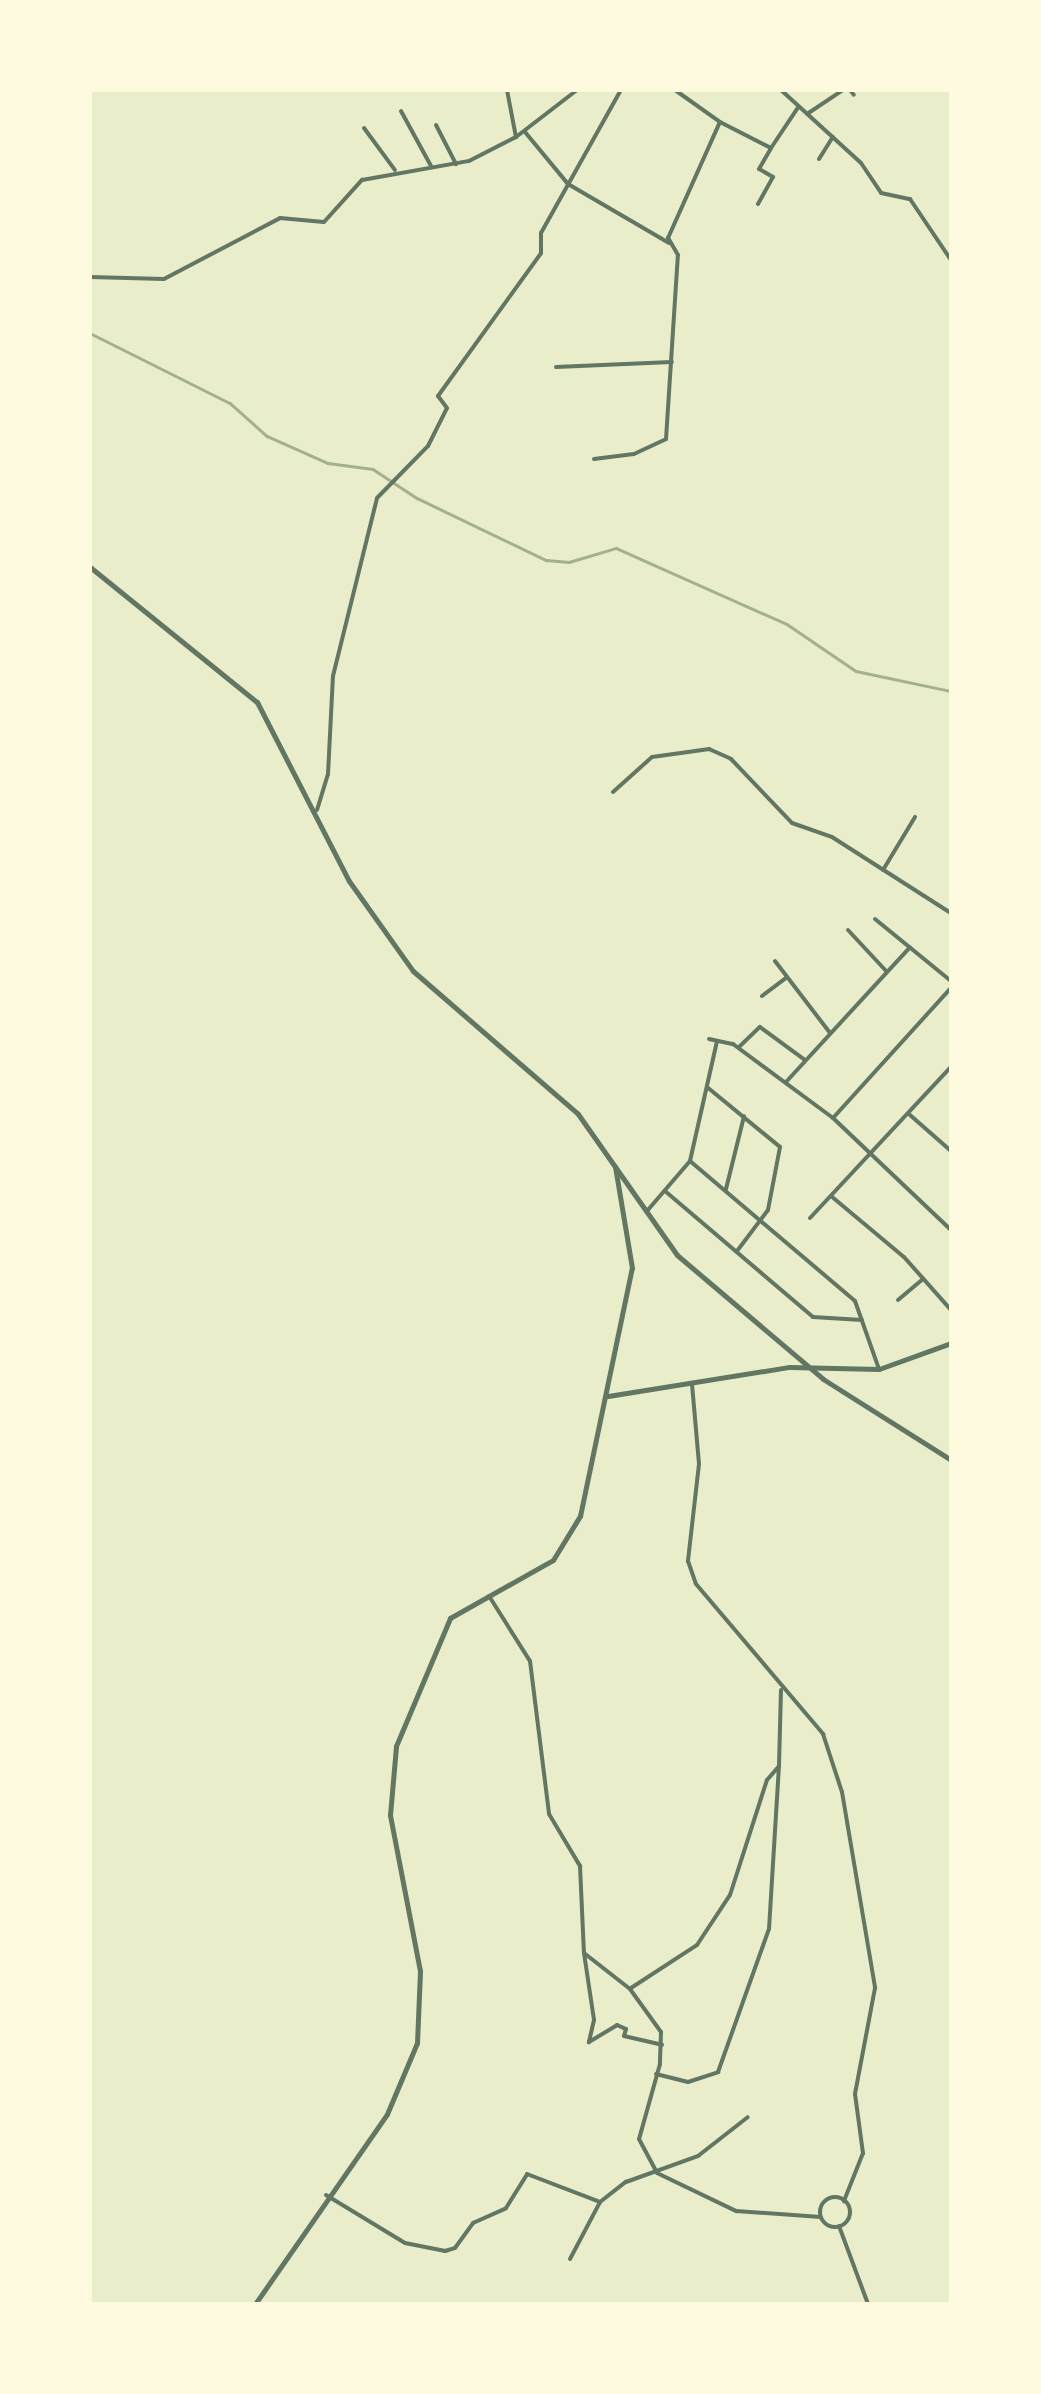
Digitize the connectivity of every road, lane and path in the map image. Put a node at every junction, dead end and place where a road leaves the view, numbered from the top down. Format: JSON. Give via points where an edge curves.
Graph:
{"nodes":[{"id":1,"x":507,"y":90,"type":"edge"},
{"id":2,"x":578,"y":90,"type":"edge"},
{"id":3,"x":621,"y":90,"type":"edge"},
{"id":4,"x":674,"y":90,"type":"edge"},
{"id":5,"x":781,"y":90,"type":"edge"},
{"id":6,"x":849,"y":92,"type":"edge"},
{"id":7,"x":799,"y":106,"type":"junction"},
{"id":8,"x":401,"y":112,"type":"dead end"},
{"id":9,"x":807,"y":114,"type":"junction"},
{"id":10,"x":720,"y":122,"type":"junction"},
{"id":11,"x":436,"y":125,"type":"dead end"},
{"id":12,"x":364,"y":128,"type":"dead end"},
{"id":13,"x":524,"y":131,"type":"junction"},
{"id":14,"x":516,"y":137,"type":"junction"},
{"id":15,"x":833,"y":137,"type":"junction"},
{"id":16,"x":771,"y":148,"type":"junction"},
{"id":17,"x":819,"y":159,"type":"dead end"},
{"id":18,"x":456,"y":164,"type":"junction"},
{"id":19,"x":430,"y":166,"type":"junction"},
{"id":20,"x":394,"y":170,"type":"junction"},
{"id":21,"x":568,"y":184,"type":"junction"},
{"id":22,"x":758,"y":204,"type":"dead end"},
{"id":23,"x":669,"y":244,"type":"junction"},
{"id":24,"x":951,"y":260,"type":"edge"},
{"id":25,"x":90,"y":277,"type":"edge"},
{"id":26,"x":672,"y":362,"type":"junction"},
{"id":27,"x":556,"y":367,"type":"dead end"},
{"id":28,"x":594,"y":459,"type":"dead end"},
{"id":29,"x":90,"y":567,"type":"edge"},
{"id":30,"x":613,"y":792,"type":"dead end"},
{"id":31,"x":317,"y":810,"type":"junction"},
{"id":32,"x":914,"y":817,"type":"dead end"},
{"id":33,"x":883,"y":870,"type":"junction"},
{"id":34,"x":950,"y":911,"type":"edge"},
{"id":35,"x":875,"y":919,"type":"dead end"},
{"id":36,"x":848,"y":930,"type":"dead end"},
{"id":37,"x":910,"y":947,"type":"junction"},
{"id":38,"x":776,"y":961,"type":"dead end"},
{"id":39,"x":887,"y":972,"type":"junction"},
{"id":40,"x":787,"y":977,"type":"junction"},
{"id":41,"x":951,"y":984,"type":"edge"},
{"id":42,"x":762,"y":996,"type":"dead end"},
{"id":43,"x":830,"y":1033,"type":"junction"},
{"id":44,"x":708,"y":1039,"type":"dead end"},
{"id":45,"x":718,"y":1041,"type":"junction"},
{"id":46,"x":738,"y":1048,"type":"junction"},
{"id":47,"x":805,"y":1060,"type":"junction"},
{"id":48,"x":951,"y":1067,"type":"edge"},
{"id":49,"x":786,"y":1082,"type":"junction"},
{"id":50,"x":707,"y":1087,"type":"junction"},
{"id":51,"x":908,"y":1113,"type":"junction"},
{"id":52,"x":744,"y":1116,"type":"junction"},
{"id":53,"x":832,"y":1118,"type":"junction"},
{"id":54,"x":951,"y":1152,"type":"edge"},
{"id":55,"x":871,"y":1154,"type":"junction"},
{"id":56,"x":690,"y":1161,"type":"junction"},
{"id":57,"x":616,"y":1166,"type":"junction"},
{"id":58,"x":726,"y":1190,"type":"junction"},
{"id":59,"x":665,"y":1191,"type":"junction"},
{"id":60,"x":831,"y":1196,"type":"junction"},
{"id":61,"x":644,"y":1212,"type":"junction"},
{"id":62,"x":810,"y":1218,"type":"dead end"},
{"id":63,"x":762,"y":1222,"type":"junction"},
{"id":64,"x":951,"y":1230,"type":"edge"},
{"id":65,"x":736,"y":1252,"type":"junction"},
{"id":66,"x":922,"y":1279,"type":"junction"},
{"id":67,"x":898,"y":1300,"type":"dead end"},
{"id":68,"x":951,"y":1310,"type":"edge"},
{"id":69,"x":862,"y":1320,"type":"junction"},
{"id":70,"x":951,"y":1343,"type":"edge"},
{"id":71,"x":805,"y":1366,"type":"junction"},
{"id":72,"x":880,"y":1369,"type":"junction"},
{"id":73,"x":692,"y":1384,"type":"junction"},
{"id":74,"x":608,"y":1396,"type":"junction"},
{"id":75,"x":951,"y":1460,"type":"edge"},
{"id":76,"x":489,"y":1596,"type":"junction"},
{"id":77,"x":781,"y":1690,"type":"junction"},
{"id":78,"x":779,"y":1766,"type":"junction"},
{"id":79,"x":584,"y":1952,"type":"junction"},
{"id":80,"x":630,"y":1988,"type":"junction"},
{"id":81,"x":662,"y":2045,"type":"junction"},
{"id":82,"x":656,"y":2074,"type":"junction"},
{"id":83,"x":748,"y":2117,"type":"dead end"},
{"id":84,"x":657,"y":2173,"type":"junction"},
{"id":85,"x":326,"y":2195,"type":"junction"},
{"id":86,"x":844,"y":2201,"type":"junction"},
{"id":87,"x":600,"y":2202,"type":"junction"},
{"id":88,"x":821,"y":2217,"type":"junction"},
{"id":89,"x":840,"y":2226,"type":"junction"},
{"id":90,"x":570,"y":2259,"type":"dead end"},
{"id":91,"x":255,"y":2304,"type":"edge"},
{"id":92,"x":868,"y":2304,"type":"edge"}],
"edges":[{"from":1,"to":14,"type":"street"},
{"from":2,"to":13,"type":"street"},
{"from":3,"to":21,"type":"street"},
{"from":4,"to":10,"type":"street"},
{"from":5,"to":7,"type":"street"},
{"from":6,"to":9,"type":"street"},
{"from":7,"to":9,"type":"street"},
{"from":7,"to":16,"type":"street"},
{"from":8,"to":19,"type":"street"},
{"from":9,"to":15,"type":"street"},
{"from":10,"to":16,"type":"street"},
{"from":10,"to":23,"type":"street"},
{"from":11,"to":18,"type":"street"},
{"from":12,"to":20,"type":"street"},
{"from":13,"to":14,"type":"street"},
{"from":13,"to":21,"type":"street"},
{"from":14,"to":18,"type":"street"},
{"from":15,"to":17,"type":"street"},
{"from":15,"to":24,"type":"street","via":[[881,192],[910,198]]},
{"from":16,"to":22,"type":"street","via":[[760,168],[772,178]]},
{"from":18,"to":19,"type":"street"},
{"from":19,"to":20,"type":"street"},
{"from":20,"to":25,"type":"street","via":[[351,188],[324,222],[280,218],[164,279]]},
{"from":21,"to":23,"type":"street"},
{"from":21,"to":31,"type":"street","via":[[541,233],[541,253],[438,396],[447,408],[428,446],[377,498],[333,676],[328,774]]},
{"from":23,"to":26,"type":"street","via":[[678,255]]},
{"from":26,"to":27,"type":"street"},
{"from":26,"to":28,"type":"street","via":[[666,438],[634,454]]},
{"from":29,"to":31,"type":"street","via":[[246,690]]},
{"from":30,"to":33,"type":"street","via":[[652,757],[709,750],[731,759],[792,822],[832,837]]},
{"from":31,"to":57,"type":"street","via":[[350,881],[412,971],[578,1114]]},
{"from":32,"to":33,"type":"street"},
{"from":33,"to":34,"type":"street"},
{"from":35,"to":37,"type":"street"},
{"from":36,"to":39,"type":"street"},
{"from":37,"to":39,"type":"street"},
{"from":37,"to":41,"type":"street"},
{"from":38,"to":40,"type":"street"},
{"from":39,"to":43,"type":"street"},
{"from":40,"to":42,"type":"street"},
{"from":40,"to":43,"type":"street"},
{"from":41,"to":53,"type":"street"},
{"from":43,"to":47,"type":"street"},
{"from":44,"to":45,"type":"street"},
{"from":45,"to":46,"type":"street"},
{"from":45,"to":50,"type":"street"},
{"from":46,"to":47,"type":"street","via":[[760,1027]]},
{"from":46,"to":49,"type":"street"},
{"from":47,"to":49,"type":"street"},
{"from":48,"to":51,"type":"street"},
{"from":49,"to":53,"type":"street"},
{"from":50,"to":52,"type":"street"},
{"from":50,"to":56,"type":"street"},
{"from":51,"to":54,"type":"street"},
{"from":51,"to":55,"type":"street"},
{"from":52,"to":58,"type":"street"},
{"from":52,"to":63,"type":"street","via":[[780,1147]]},
{"from":53,"to":55,"type":"street"},
{"from":55,"to":60,"type":"street"},
{"from":55,"to":64,"type":"street"},
{"from":56,"to":58,"type":"street"},
{"from":56,"to":59,"type":"street"},
{"from":57,"to":61,"type":"street"},
{"from":57,"to":74,"type":"street","via":[[632,1268]]},
{"from":58,"to":63,"type":"street"},
{"from":59,"to":61,"type":"street"},
{"from":59,"to":65,"type":"street"},
{"from":60,"to":62,"type":"street"},
{"from":60,"to":66,"type":"street"},
{"from":61,"to":71,"type":"street","via":[[690,1268]]},
{"from":63,"to":65,"type":"street"},
{"from":63,"to":69,"type":"street","via":[[855,1300]]},
{"from":65,"to":69,"type":"street","via":[[814,1317]]},
{"from":66,"to":67,"type":"street"},
{"from":66,"to":68,"type":"street"},
{"from":69,"to":72,"type":"street"},
{"from":70,"to":72,"type":"street"},
{"from":71,"to":72,"type":"street"},
{"from":71,"to":73,"type":"street"},
{"from":71,"to":75,"type":"street"},
{"from":73,"to":74,"type":"street"},
{"from":73,"to":77,"type":"street","via":[[699,1503],[688,1561],[696,1584]]},
{"from":74,"to":76,"type":"street","via":[[588,1490],[568,1540],[524,1582]]},
{"from":76,"to":79,"type":"street","via":[[530,1662],[549,1814],[580,1866]]},
{"from":76,"to":85,"type":"street","via":[[450,1618],[396,1746],[390,1815],[420,1971],[417,2042],[387,2114]]},
{"from":77,"to":78,"type":"street"},
{"from":77,"to":86,"type":"street","via":[[802,1705],[834,1754],[875,1988],[855,2094],[863,2153]]},
{"from":78,"to":80,"type":"street","via":[[767,1780],[720,1913],[697,1944]]},
{"from":78,"to":82,"type":"street","via":[[769,1929],[718,2072],[688,2082]]},
{"from":79,"to":80,"type":"street"},
{"from":79,"to":81,"type":"street","via":[[594,2020],[589,2042],[616,2025],[626,2029],[624,2036]]},
{"from":80,"to":81,"type":"street","via":[[658,2024]]},
{"from":81,"to":82,"type":"street"},
{"from":82,"to":84,"type":"street","via":[[638,2132]]},
{"from":83,"to":84,"type":"street","via":[[698,2156]]},
{"from":84,"to":87,"type":"street","via":[[626,2182]]},
{"from":84,"to":88,"type":"street","via":[[750,2216]]},
{"from":85,"to":87,"type":"street","via":[[430,2253],[454,2248],[473,2223],[506,2208],[527,2174]]},
{"from":85,"to":91,"type":"street"},
{"from":86,"to":88,"type":"street","via":[[826,2200]]},
{"from":86,"to":89,"type":"street","via":[[850,2213]]},
{"from":87,"to":90,"type":"street"},
{"from":88,"to":89,"type":"street"},
{"from":89,"to":92,"type":"street"}]}
